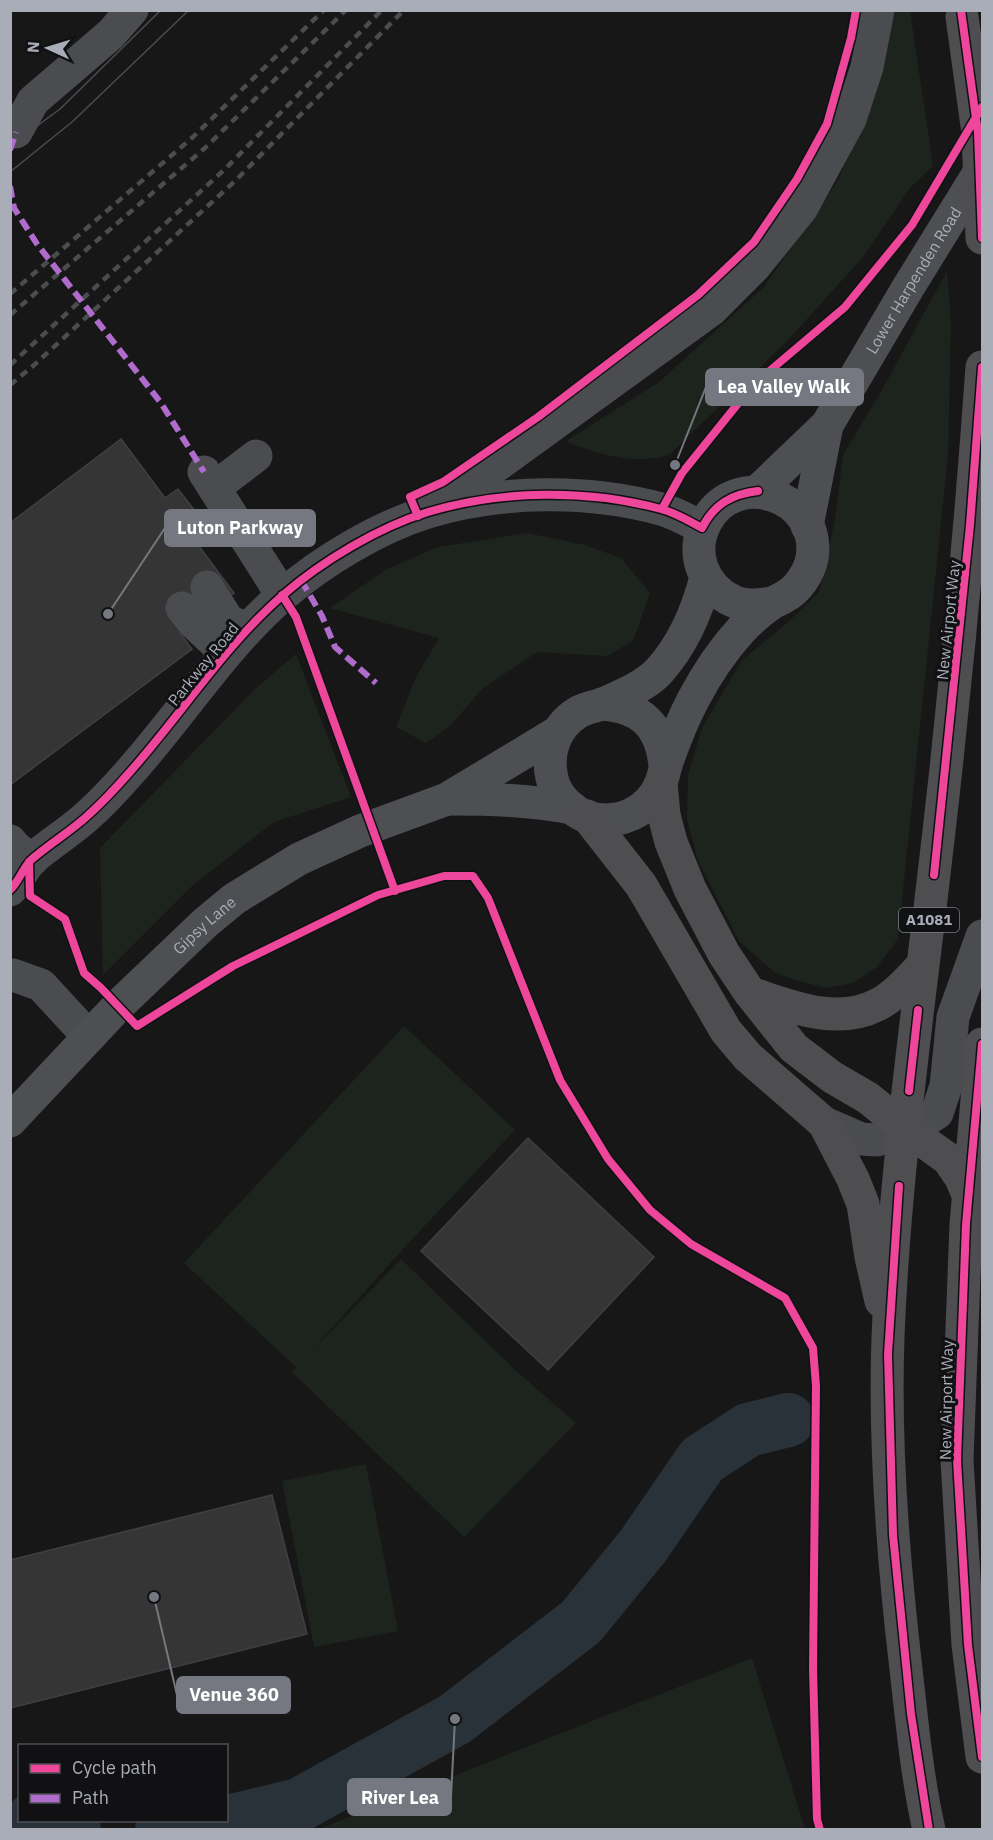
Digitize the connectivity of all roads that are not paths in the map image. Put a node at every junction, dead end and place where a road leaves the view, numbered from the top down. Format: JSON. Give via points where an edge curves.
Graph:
{"nodes":[{"id":1,"x":132,"y":10,"type":"edge"},
{"id":2,"x":878,"y":10,"type":"edge"},
{"id":3,"x":962,"y":14,"type":"edge"},
{"id":4,"x":16,"y":132,"type":"dead end"},
{"id":5,"x":982,"y":168,"type":"edge"},
{"id":6,"x":982,"y":238,"type":"edge"},
{"id":7,"x":982,"y":367,"type":"edge"},
{"id":8,"x":827,"y":426,"type":"junction"},
{"id":9,"x":256,"y":456,"type":"dead end"},
{"id":10,"x":758,"y":491,"type":"junction"},
{"id":11,"x":428,"y":512,"type":"junction"},
{"id":12,"x":807,"y":526,"type":"junction"},
{"id":13,"x":702,"y":528,"type":"junction"},
{"id":14,"x":706,"y":577,"type":"junction"},
{"id":15,"x":282,"y":595,"type":"junction"},
{"id":16,"x":772,"y":603,"type":"junction"},
{"id":17,"x":249,"y":628,"type":"junction"},
{"id":18,"x":226,"y":653,"type":"junction"},
{"id":19,"x":602,"y":704,"type":"junction"},
{"id":20,"x":558,"y":732,"type":"junction"},
{"id":21,"x":663,"y":774,"type":"junction"},
{"id":22,"x":447,"y":799,"type":"junction"},
{"id":23,"x":579,"y":812,"type":"junction"},
{"id":24,"x":21,"y":857,"type":"edge"},
{"id":25,"x":10,"y":890,"type":"edge"},
{"id":26,"x":982,"y":936,"type":"edge"},
{"id":27,"x":923,"y":965,"type":"junction"},
{"id":28,"x":13,"y":975,"type":"dead end"},
{"id":29,"x":750,"y":993,"type":"junction"},
{"id":30,"x":89,"y":1037,"type":"junction"},
{"id":31,"x":982,"y":1044,"type":"edge"},
{"id":32,"x":10,"y":1121,"type":"edge"},
{"id":33,"x":824,"y":1123,"type":"junction"},
{"id":34,"x":905,"y":1128,"type":"junction"},
{"id":35,"x":969,"y":1197,"type":"junction"},
{"id":36,"x":888,"y":1334,"type":"junction"},
{"id":37,"x":982,"y":1757,"type":"edge"},
{"id":38,"x":929,"y":1830,"type":"edge"}],
"edges":[{"from":1,"to":4,"type":"street","via":[[111,34],[33,101]]},
{"from":2,"to":11,"type":"street","via":[[867,67],[850,119],[801,209],[755,266],[711,310]]},
{"from":3,"to":6,"type":"highway","bridge":true,"via":[[978,133]]},
{"from":5,"to":8,"type":"main road","name":"Lower Harpenden Road"},
{"from":7,"to":27,"type":"highway","name":"New Airport Way","number":"A1081","via":[[951,719]]},
{"from":8,"to":10,"type":"main road","name":"Lower Harpenden Road"},
{"from":8,"to":12,"type":"main road","name":"Lower Harpenden Road"},
{"from":9,"to":15,"type":"street","via":[[209,480]]},
{"from":10,"to":12,"type":"main road","via":[[782,498]]},
{"from":10,"to":13,"type":"main road","via":[[730,497],[718,505]]},
{"from":11,"to":13,"type":"street","name":"Parkway Road","via":[[488,499],[584,497],[662,509]]},
{"from":11,"to":15,"type":"street","name":"Parkway Road","via":[[375,534]]},
{"from":12,"to":16,"type":"main road","via":[[812,541],[807,573],[786,597]]},
{"from":13,"to":14,"type":"main road","via":[[699,561]]},
{"from":14,"to":16,"type":"main road","via":[[718,592],[734,602],[753,606]]},
{"from":14,"to":19,"type":"main road","via":[[689,628],[675,652],[658,672]]},
{"from":15,"to":17,"type":"street","name":"Parkway Road"},
{"from":16,"to":21,"type":"main road","via":[[741,629],[703,681],[683,719]]},
{"from":17,"to":18,"type":"street","name":"Parkway Road"},
{"from":17,"to":18,"type":"street","via":[[229,622],[195,598],[194,623]]},
{"from":18,"to":24,"type":"street","name":"Parkway Road","via":[[113,791],[84,819]]},
{"from":19,"to":20,"type":"main road","via":[[576,713]]},
{"from":19,"to":21,"type":"main road","via":[[619,705],[647,720],[663,749]]},
{"from":20,"to":22,"type":"main road","name":"Gipsy Lane"},
{"from":20,"to":23,"type":"main road","via":[[549,764],[552,781],[560,796]]},
{"from":21,"to":23,"type":"main road","via":[[654,796],[631,815],[602,820]]},
{"from":21,"to":29,"type":"highway","via":[[664,815],[671,842],[724,954]]},
{"from":22,"to":23,"type":"main road","name":"Gipsy Lane","via":[[543,802]]},
{"from":22,"to":30,"type":"main road","name":"Gipsy Lane","via":[[360,831],[299,859],[234,899],[129,994]]},
{"from":23,"to":33,"type":"highway","via":[[641,885],[726,1031],[748,1057]]},
{"from":24,"to":25,"type":"street","name":"Parkway Road","via":[[18,881]]},
{"from":26,"to":34,"type":"street","via":[[953,1017],[946,1086],[937,1113]]},
{"from":27,"to":29,"type":"highway","via":[[877,1005],[854,1012],[834,1015],[804,1011]]},
{"from":27,"to":34,"type":"highway","name":"New Airport Way","number":"A1081"},
{"from":28,"to":30,"type":"street","via":[[41,986]]},
{"from":29,"to":34,"type":"highway","via":[[794,1048]]},
{"from":30,"to":32,"type":"main road","name":"Gipsy Lane"},
{"from":31,"to":35,"type":"highway","name":"New Airport Way"},
{"from":33,"to":34,"type":"street","via":[[861,1139],[877,1140]]},
{"from":33,"to":36,"type":"highway","via":[[863,1204]]},
{"from":34,"to":35,"type":"highway","via":[[948,1159]]},
{"from":34,"to":36,"type":"highway","name":"New Airport Way","number":"A1081"},
{"from":35,"to":37,"type":"highway","name":"New Airport Way","via":[[957,1460],[968,1645]]},
{"from":36,"to":38,"type":"highway","name":"New Airport Way","number":"A1081","via":[[893,1534],[910,1703]]}]}
